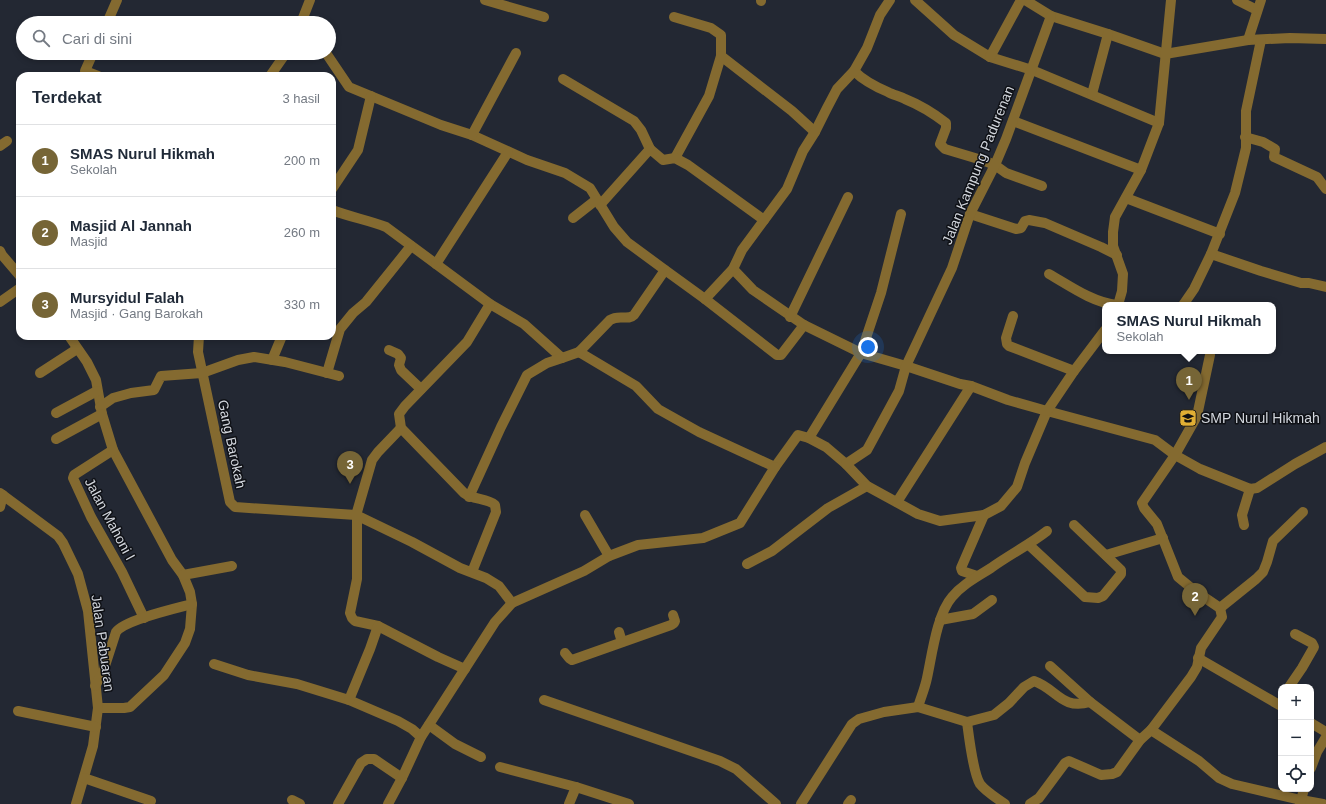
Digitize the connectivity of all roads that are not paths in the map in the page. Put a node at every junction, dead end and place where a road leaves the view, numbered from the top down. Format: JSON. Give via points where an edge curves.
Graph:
{"nodes":[{"id":1,"x":117,"y":0,"type":"edge"},
{"id":2,"x":310,"y":0,"type":"edge"},
{"id":3,"x":485,"y":0,"type":"edge"},
{"id":4,"x":890,"y":0,"type":"edge"},
{"id":5,"x":915,"y":0,"type":"edge"},
{"id":6,"x":1021,"y":0,"type":"edge"},
{"id":7,"x":1025,"y":0,"type":"edge"},
{"id":8,"x":1171,"y":0,"type":"edge"},
{"id":9,"x":1237,"y":0,"type":"edge"},
{"id":10,"x":1261,"y":0,"type":"edge"},
{"id":11,"x":1257,"y":10,"type":"junction"},
{"id":12,"x":110,"y":16,"type":"edge"},
{"id":13,"x":306,"y":16,"type":"edge"},
{"id":14,"x":1051,"y":16,"type":"junction"},
{"id":15,"x":544,"y":17,"type":"dead end"},
{"id":16,"x":674,"y":17,"type":"dead end"},
{"id":17,"x":1108,"y":34,"type":"junction"},
{"id":18,"x":1326,"y":39,"type":"edge"},
{"id":19,"x":1248,"y":40,"type":"junction"},
{"id":20,"x":1261,"y":40,"type":"junction"},
{"id":21,"x":516,"y":53,"type":"dead end"},
{"id":22,"x":1165,"y":54,"type":"junction"},
{"id":23,"x":721,"y":56,"type":"junction"},
{"id":24,"x":990,"y":57,"type":"junction"},
{"id":25,"x":90,"y":60,"type":"edge"},
{"id":26,"x":281,"y":60,"type":"edge"},
{"id":27,"x":331,"y":60,"type":"edge"},
{"id":28,"x":1032,"y":70,"type":"junction"},
{"id":29,"x":854,"y":71,"type":"junction"},
{"id":30,"x":85,"y":72,"type":"edge"},
{"id":31,"x":273,"y":72,"type":"edge"},
{"id":32,"x":563,"y":79,"type":"dead end"},
{"id":33,"x":1092,"y":94,"type":"junction"},
{"id":34,"x":371,"y":96,"type":"junction"},
{"id":35,"x":1013,"y":121,"type":"junction"},
{"id":36,"x":1159,"y":123,"type":"junction"},
{"id":37,"x":815,"y":132,"type":"junction"},
{"id":38,"x":472,"y":135,"type":"junction"},
{"id":39,"x":1245,"y":137,"type":"junction"},
{"id":40,"x":650,"y":149,"type":"junction"},
{"id":41,"x":508,"y":152,"type":"junction"},
{"id":42,"x":675,"y":158,"type":"junction"},
{"id":43,"x":995,"y":165,"type":"junction"},
{"id":44,"x":1141,"y":170,"type":"junction"},
{"id":45,"x":336,"y":183,"type":"edge"},
{"id":46,"x":1042,"y":186,"type":"dead end"},
{"id":47,"x":1326,"y":189,"type":"edge"},
{"id":48,"x":848,"y":197,"type":"dead end"},
{"id":49,"x":1126,"y":198,"type":"junction"},
{"id":50,"x":598,"y":202,"type":"junction"},
{"id":51,"x":336,"y":212,"type":"edge"},
{"id":52,"x":901,"y":214,"type":"dead end"},
{"id":53,"x":970,"y":214,"type":"junction"},
{"id":54,"x":574,"y":218,"type":"dead end"},
{"id":55,"x":764,"y":220,"type":"junction"},
{"id":56,"x":1220,"y":234,"type":"junction"},
{"id":57,"x":411,"y":246,"type":"junction"},
{"id":58,"x":1,"y":254,"type":"edge"},
{"id":59,"x":1211,"y":254,"type":"junction"},
{"id":60,"x":1117,"y":255,"type":"junction"},
{"id":61,"x":436,"y":264,"type":"junction"},
{"id":62,"x":665,"y":270,"type":"junction"},
{"id":63,"x":733,"y":270,"type":"junction"},
{"id":64,"x":16,"y":271,"type":"edge"},
{"id":65,"x":1049,"y":274,"type":"dead end"},
{"id":66,"x":1326,"y":287,"type":"edge"},
{"id":67,"x":16,"y":291,"type":"edge"},
{"id":68,"x":705,"y":299,"type":"junction"},
{"id":69,"x":0,"y":302,"type":"edge"},
{"id":70,"x":1102,"y":302,"type":"edge"},
{"id":71,"x":1118,"y":302,"type":"edge"},
{"id":72,"x":1185,"y":302,"type":"edge"},
{"id":73,"x":490,"y":304,"type":"junction"},
{"id":74,"x":1013,"y":316,"type":"dead end"},
{"id":75,"x":790,"y":317,"type":"junction"},
{"id":76,"x":804,"y":326,"type":"junction"},
{"id":77,"x":1102,"y":334,"type":"edge"},
{"id":78,"x":71,"y":340,"type":"edge"},
{"id":79,"x":199,"y":340,"type":"edge"},
{"id":80,"x":280,"y":340,"type":"edge"},
{"id":81,"x":77,"y":349,"type":"junction"},
{"id":82,"x":389,"y":350,"type":"dead end"},
{"id":83,"x":579,"y":352,"type":"junction"},
{"id":84,"x":861,"y":353,"type":"junction"},
{"id":85,"x":1210,"y":354,"type":"dead end"},
{"id":86,"x":562,"y":358,"type":"junction"},
{"id":87,"x":272,"y":360,"type":"junction"},
{"id":88,"x":906,"y":366,"type":"junction"},
{"id":89,"x":1074,"y":371,"type":"junction"},
{"id":90,"x":40,"y":373,"type":"dead end"},
{"id":91,"x":202,"y":373,"type":"junction"},
{"id":92,"x":327,"y":373,"type":"junction"},
{"id":93,"x":339,"y":376,"type":"dead end"},
{"id":94,"x":971,"y":386,"type":"junction"},
{"id":95,"x":421,"y":389,"type":"junction"},
{"id":96,"x":98,"y":391,"type":"junction"},
{"id":97,"x":101,"y":410,"type":"junction"},
{"id":98,"x":1047,"y":411,"type":"junction"},
{"id":99,"x":56,"y":413,"type":"dead end"},
{"id":100,"x":401,"y":428,"type":"junction"},
{"id":101,"x":809,"y":438,"type":"junction"},
{"id":102,"x":56,"y":439,"type":"dead end"},
{"id":103,"x":1326,"y":447,"type":"edge"},
{"id":104,"x":114,"y":450,"type":"junction"},
{"id":105,"x":1175,"y":455,"type":"junction"},
{"id":106,"x":846,"y":464,"type":"junction"},
{"id":107,"x":776,"y":467,"type":"junction"},
{"id":108,"x":867,"y":486,"type":"junction"},
{"id":109,"x":1250,"y":489,"type":"junction"},
{"id":110,"x":2,"y":494,"type":"edge"},
{"id":111,"x":469,"y":497,"type":"junction"},
{"id":112,"x":897,"y":502,"type":"junction"},
{"id":113,"x":0,"y":507,"type":"edge"},
{"id":114,"x":1303,"y":512,"type":"dead end"},
{"id":115,"x":356,"y":515,"type":"junction"},
{"id":116,"x":585,"y":515,"type":"dead end"},
{"id":117,"x":984,"y":516,"type":"junction"},
{"id":118,"x":1074,"y":525,"type":"dead end"},
{"id":119,"x":1244,"y":525,"type":"dead end"},
{"id":120,"x":1047,"y":532,"type":"dead end"},
{"id":121,"x":1162,"y":538,"type":"junction"},
{"id":122,"x":1029,"y":545,"type":"junction"},
{"id":123,"x":1106,"y":555,"type":"junction"},
{"id":124,"x":609,"y":556,"type":"junction"},
{"id":125,"x":747,"y":564,"type":"dead end"},
{"id":126,"x":232,"y":566,"type":"dead end"},
{"id":127,"x":472,"y":572,"type":"junction"},
{"id":128,"x":183,"y":575,"type":"junction"},
{"id":129,"x":977,"y":576,"type":"junction"},
{"id":130,"x":992,"y":600,"type":"dead end"},
{"id":131,"x":512,"y":603,"type":"junction"},
{"id":132,"x":192,"y":604,"type":"junction"},
{"id":133,"x":1220,"y":608,"type":"junction"},
{"id":134,"x":673,"y":615,"type":"dead end"},
{"id":135,"x":144,"y":618,"type":"junction"},
{"id":136,"x":940,"y":620,"type":"junction"},
{"id":137,"x":378,"y":626,"type":"junction"},
{"id":138,"x":1295,"y":634,"type":"dead end"},
{"id":139,"x":565,"y":653,"type":"dead end"},
{"id":140,"x":1198,"y":658,"type":"junction"},
{"id":141,"x":214,"y":664,"type":"dead end"},
{"id":142,"x":1050,"y":666,"type":"dead end"},
{"id":143,"x":465,"y":669,"type":"junction"},
{"id":144,"x":1291,"y":684,"type":"edge"},
{"id":145,"x":95,"y":686,"type":"junction"},
{"id":146,"x":349,"y":700,"type":"junction"},
{"id":147,"x":544,"y":700,"type":"dead end"},
{"id":148,"x":1278,"y":701,"type":"edge"},
{"id":149,"x":1090,"y":702,"type":"junction"},
{"id":150,"x":918,"y":707,"type":"junction"},
{"id":151,"x":98,"y":708,"type":"junction"},
{"id":152,"x":18,"y":711,"type":"dead end"},
{"id":153,"x":967,"y":722,"type":"junction"},
{"id":154,"x":429,"y":725,"type":"junction"},
{"id":155,"x":1314,"y":725,"type":"edge"},
{"id":156,"x":96,"y":727,"type":"junction"},
{"id":157,"x":1151,"y":730,"type":"junction"},
{"id":158,"x":1326,"y":732,"type":"edge"},
{"id":159,"x":421,"y":737,"type":"junction"},
{"id":160,"x":1326,"y":737,"type":"edge"},
{"id":161,"x":1140,"y":740,"type":"junction"},
{"id":162,"x":481,"y":756,"type":"dead end"},
{"id":163,"x":1314,"y":760,"type":"edge"},
{"id":164,"x":500,"y":767,"type":"dead end"},
{"id":165,"x":84,"y":778,"type":"junction"},
{"id":166,"x":402,"y":778,"type":"junction"},
{"id":167,"x":576,"y":787,"type":"junction"},
{"id":168,"x":1303,"y":792,"type":"edge"},
{"id":169,"x":151,"y":801,"type":"dead end"},
{"id":170,"x":617,"y":802,"type":"edge"},
{"id":171,"x":1300,"y":802,"type":"edge"},
{"id":172,"x":76,"y":804,"type":"edge"},
{"id":173,"x":338,"y":804,"type":"edge"},
{"id":174,"x":388,"y":804,"type":"edge"},
{"id":175,"x":569,"y":804,"type":"edge"},
{"id":176,"x":629,"y":804,"type":"edge"},
{"id":177,"x":776,"y":804,"type":"edge"},
{"id":178,"x":801,"y":804,"type":"edge"},
{"id":179,"x":1005,"y":804,"type":"edge"},
{"id":180,"x":1030,"y":804,"type":"edge"},
{"id":181,"x":1323,"y":804,"type":"edge"}],
"edges":[{"from":1,"to":12,"type":"street"},
{"from":2,"to":13,"type":"street"},
{"from":3,"to":15,"type":"street"},
{"from":4,"to":29,"type":"street","via":[[880,15],[867,48]]},
{"from":5,"to":24,"type":"street","via":[[954,35]]},
{"from":6,"to":24,"type":"street"},
{"from":7,"to":14,"type":"street"},
{"from":8,"to":22,"type":"street"},
{"from":9,"to":11,"type":"street"},
{"from":10,"to":11,"type":"street"},
{"from":11,"to":19,"type":"street"},
{"from":14,"to":17,"type":"street"},
{"from":14,"to":28,"type":"street","name":"Jalan Kampung Padurenan"},
{"from":16,"to":23,"type":"street","via":[[711,28],[721,35]]},
{"from":17,"to":22,"type":"street"},
{"from":17,"to":33,"type":"street"},
{"from":18,"to":20,"type":"street"},
{"from":19,"to":20,"type":"street"},
{"from":19,"to":22,"type":"street"},
{"from":20,"to":39,"type":"street","via":[[1246,111]]},
{"from":21,"to":38,"type":"street"},
{"from":22,"to":36,"type":"street"},
{"from":23,"to":37,"type":"street"},
{"from":23,"to":42,"type":"street","via":[[709,96]]},
{"from":24,"to":28,"type":"street"},
{"from":25,"to":30,"type":"street"},
{"from":26,"to":31,"type":"street"},
{"from":27,"to":34,"type":"street","via":[[349,86]]},
{"from":28,"to":33,"type":"street"},
{"from":28,"to":35,"type":"street","name":"Jalan Kampung Padurenan"},
{"from":29,"to":37,"type":"street","via":[[837,89]]},
{"from":29,"to":43,"type":"street","via":[[870,83],[921,106],[946,122],[940,144],[945,149]]},
{"from":32,"to":40,"type":"street","via":[[634,121]]},
{"from":33,"to":36,"type":"street"},
{"from":34,"to":38,"type":"street"},
{"from":34,"to":45,"type":"street","via":[[358,150]]},
{"from":35,"to":43,"type":"street","name":"Jalan Kampung Padurenan"},
{"from":35,"to":44,"type":"street"},
{"from":36,"to":44,"type":"street"},
{"from":37,"to":55,"type":"street","via":[[798,160],[787,189]]},
{"from":38,"to":41,"type":"street"},
{"from":39,"to":47,"type":"street","via":[[1263,142],[1275,149],[1274,157],[1317,178]]},
{"from":39,"to":56,"type":"street","via":[[1246,148],[1235,194]]},
{"from":40,"to":42,"type":"street","via":[[663,160]]},
{"from":40,"to":50,"type":"street"},
{"from":41,"to":50,"type":"street","via":[[565,172],[590,188]]},
{"from":41,"to":61,"type":"street"},
{"from":42,"to":55,"type":"street"},
{"from":43,"to":46,"type":"street","via":[[1013,176]]},
{"from":43,"to":53,"type":"street","name":"Jalan Kampung Padurenan"},
{"from":44,"to":49,"type":"street"},
{"from":48,"to":75,"type":"street"},
{"from":49,"to":56,"type":"street"},
{"from":49,"to":60,"type":"street","via":[[1115,217],[1113,246]]},
{"from":50,"to":54,"type":"street"},
{"from":50,"to":62,"type":"street","via":[[627,242]]},
{"from":51,"to":57,"type":"street","via":[[386,227]]},
{"from":52,"to":84,"type":"street","via":[[881,293]]},
{"from":53,"to":60,"type":"street","via":[[1016,229],[1021,228],[1028,220],[1045,223]]},
{"from":53,"to":88,"type":"street","name":"Jalan Kampung Padurenan","via":[[952,268]]},
{"from":55,"to":63,"type":"street","via":[[742,250]]},
{"from":56,"to":59,"type":"street"},
{"from":57,"to":61,"type":"street"},
{"from":57,"to":92,"type":"street","via":[[366,302],[340,329]]},
{"from":58,"to":64,"type":"street"},
{"from":59,"to":66,"type":"street","via":[[1301,283]]},
{"from":59,"to":72,"type":"street"},
{"from":60,"to":71,"type":"street","via":[[1124,274]]},
{"from":61,"to":73,"type":"street"},
{"from":62,"to":68,"type":"street"},
{"from":62,"to":83,"type":"street","via":[[632,317],[615,317],[610,320]]},
{"from":63,"to":68,"type":"street"},
{"from":63,"to":75,"type":"street","via":[[753,290]]},
{"from":65,"to":70,"type":"street"},
{"from":67,"to":69,"type":"street"},
{"from":68,"to":76,"type":"street","via":[[777,355],[781,355]]},
{"from":73,"to":86,"type":"street","via":[[524,324]]},
{"from":73,"to":95,"type":"street","via":[[467,342]]},
{"from":74,"to":89,"type":"street","via":[[1006,338],[1009,346]]},
{"from":75,"to":76,"type":"street"},
{"from":76,"to":84,"type":"street"},
{"from":77,"to":89,"type":"street"},
{"from":78,"to":81,"type":"street"},
{"from":79,"to":91,"type":"street","name":"Gang Barokah"},
{"from":80,"to":87,"type":"street"},
{"from":81,"to":90,"type":"street"},
{"from":81,"to":96,"type":"street","via":[[93,373]]},
{"from":82,"to":95,"type":"street","via":[[400,356],[401,370]]},
{"from":83,"to":86,"type":"street"},
{"from":83,"to":107,"type":"street","via":[[636,386],[658,409],[699,432]]},
{"from":84,"to":88,"type":"street"},
{"from":84,"to":101,"type":"street"},
{"from":85,"to":105,"type":"street","via":[[1197,416]]},
{"from":86,"to":111,"type":"street","via":[[547,363],[527,375]]},
{"from":87,"to":91,"type":"street","via":[[254,357]]},
{"from":87,"to":92,"type":"street"},
{"from":88,"to":94,"type":"street"},
{"from":88,"to":106,"type":"street","name":"Jalan Kampung Padurenan","via":[[899,391],[867,450]]},
{"from":89,"to":98,"type":"street"},
{"from":91,"to":97,"type":"street","via":[[161,376],[154,390],[113,398]]},
{"from":91,"to":115,"type":"street","name":"Gang Barokah","via":[[230,502],[236,507]]},
{"from":92,"to":93,"type":"street"},
{"from":94,"to":98,"type":"street"},
{"from":94,"to":112,"type":"street"},
{"from":95,"to":100,"type":"street","via":[[400,411],[398,418]]},
{"from":96,"to":97,"type":"street"},
{"from":96,"to":99,"type":"street"},
{"from":97,"to":102,"type":"street"},
{"from":97,"to":104,"type":"street"},
{"from":98,"to":105,"type":"street","via":[[1155,440]]},
{"from":98,"to":117,"type":"street","via":[[1017,487],[1001,506]]},
{"from":100,"to":111,"type":"street"},
{"from":100,"to":115,"type":"street","via":[[372,460]]},
{"from":101,"to":106,"type":"street","via":[[826,447]]},
{"from":101,"to":107,"type":"street","via":[[798,435]]},
{"from":103,"to":109,"type":"street","via":[[1257,488]]},
{"from":104,"to":128,"type":"street","via":[[172,560]]},
{"from":104,"to":135,"type":"street","name":"Jalan Mahoni I","via":[[74,475],[73,479]]},
{"from":105,"to":109,"type":"street","via":[[1200,469]]},
{"from":105,"to":121,"type":"street","via":[[1142,503],[1157,524]]},
{"from":106,"to":108,"type":"street"},
{"from":107,"to":124,"type":"street","via":[[740,523],[703,538],[638,546]]},
{"from":108,"to":112,"type":"street"},
{"from":108,"to":125,"type":"street","via":[[828,508],[772,551]]},
{"from":109,"to":119,"type":"street","via":[[1242,515]]},
{"from":110,"to":113,"type":"street"},
{"from":110,"to":145,"type":"street","name":"Jalan Pabuaran","via":[[58,536],[68,552],[78,574],[88,611]]},
{"from":111,"to":127,"type":"street","via":[[496,505],[496,512]]},
{"from":112,"to":117,"type":"street","via":[[918,514],[940,521]]},
{"from":114,"to":133,"type":"street","via":[[1273,541],[1263,572]]},
{"from":115,"to":127,"type":"street"},
{"from":115,"to":137,"type":"street","via":[[357,579],[350,613],[355,621]]},
{"from":116,"to":124,"type":"street"},
{"from":117,"to":129,"type":"street","via":[[961,568],[962,571]]},
{"from":118,"to":123,"type":"street"},
{"from":120,"to":122,"type":"street"},
{"from":121,"to":123,"type":"street"},
{"from":121,"to":133,"type":"street","via":[[1178,577]]},
{"from":122,"to":123,"type":"street","via":[[1085,596],[1098,598],[1103,596],[1121,574],[1121,570]]},
{"from":122,"to":129,"type":"street"},
{"from":124,"to":131,"type":"street","via":[[584,571]]},
{"from":126,"to":128,"type":"street"},
{"from":127,"to":131,"type":"street","via":[[500,586]]},
{"from":128,"to":132,"type":"street"},
{"from":129,"to":136,"type":"street","via":[[951,598]]},
{"from":130,"to":136,"type":"street","via":[[973,614]]},
{"from":131,"to":143,"type":"street","via":[[495,622]]},
{"from":132,"to":135,"type":"street"},
{"from":132,"to":151,"type":"street","via":[[190,629],[185,643],[164,675],[130,707]]},
{"from":133,"to":140,"type":"street","via":[[1222,616],[1201,648]]},
{"from":134,"to":139,"type":"street","via":[[675,620],[671,625],[620,637],[572,660]]},
{"from":135,"to":145,"type":"street","via":[[120,627]]},
{"from":136,"to":150,"type":"street"},
{"from":137,"to":143,"type":"street"},
{"from":137,"to":146,"type":"street"},
{"from":138,"to":144,"type":"street","via":[[1312,643],[1314,647]]},
{"from":140,"to":148,"type":"street"},
{"from":140,"to":157,"type":"street","via":[[1191,677]]},
{"from":141,"to":146,"type":"street","via":[[248,675],[297,684]]},
{"from":142,"to":149,"type":"street"},
{"from":143,"to":154,"type":"street"},
{"from":145,"to":151,"type":"street","name":"Jalan Pabuaran"},
{"from":146,"to":159,"type":"street","via":[[398,721]]},
{"from":147,"to":177,"type":"street","via":[[720,761],[736,770]]},
{"from":149,"to":153,"type":"street","via":[[1080,705],[1066,702],[1034,681],[994,715]]},
{"from":149,"to":161,"type":"street"},
{"from":150,"to":153,"type":"street"},
{"from":150,"to":178,"type":"street","via":[[884,712],[859,719],[852,724]]},
{"from":151,"to":156,"type":"street","name":"Jalan Pabuaran"},
{"from":152,"to":156,"type":"street"},
{"from":153,"to":179,"type":"street","via":[[976,775],[981,785]]},
{"from":154,"to":159,"type":"street"},
{"from":154,"to":162,"type":"street","via":[[455,744]]},
{"from":155,"to":158,"type":"street"},
{"from":156,"to":165,"type":"street","name":"Jalan Pabuaran"},
{"from":157,"to":161,"type":"street"},
{"from":157,"to":171,"type":"street","via":[[1199,761],[1219,778],[1232,784]]},
{"from":159,"to":166,"type":"street"},
{"from":160,"to":163,"type":"street"},
{"from":161,"to":180,"type":"street","via":[[1117,772],[1112,774],[1101,775],[1069,761],[1065,763],[1039,798]]},
{"from":164,"to":167,"type":"street"},
{"from":165,"to":169,"type":"street"},
{"from":165,"to":172,"type":"street","name":"Jalan Pabuaran"},
{"from":166,"to":173,"type":"street","via":[[374,759],[367,759],[361,763]]},
{"from":166,"to":174,"type":"street"},
{"from":167,"to":170,"type":"street"},
{"from":167,"to":175,"type":"street"},
{"from":168,"to":171,"type":"street"},
{"from":170,"to":176,"type":"street"},
{"from":171,"to":181,"type":"street"}]}
